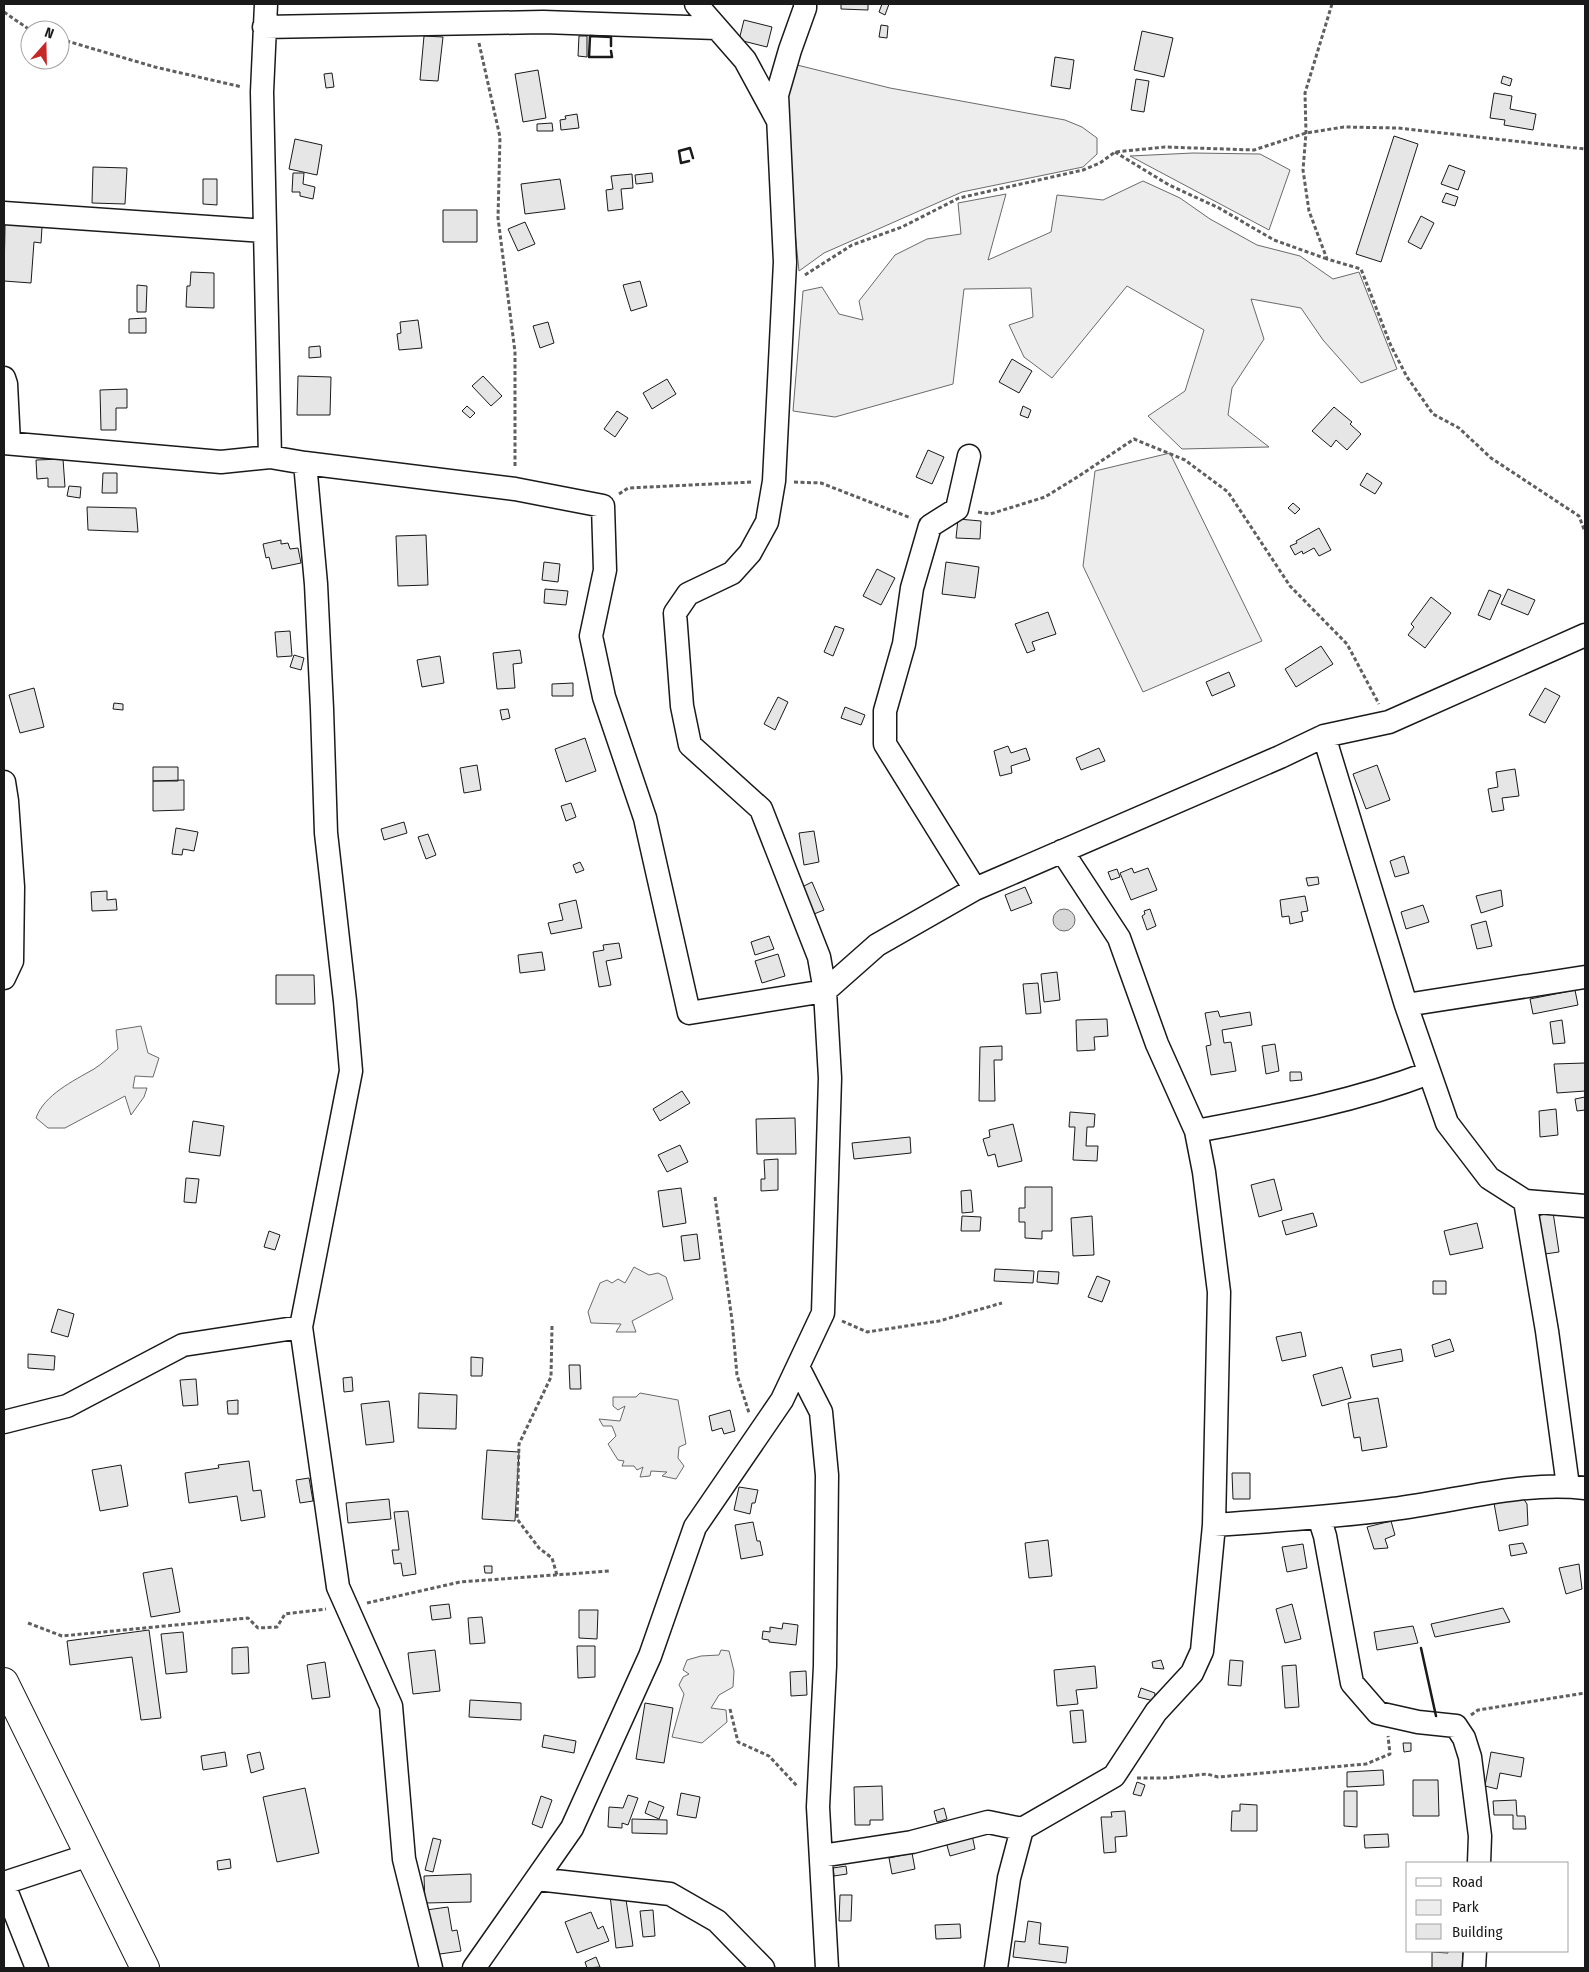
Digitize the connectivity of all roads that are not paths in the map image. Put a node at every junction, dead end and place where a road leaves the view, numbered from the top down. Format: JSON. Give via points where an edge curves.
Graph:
{"nodes":[{"id":1,"x":266,"y":4,"type":"edge"},
{"id":2,"x":696,"y":4,"type":"edge"},
{"id":3,"x":805,"y":4,"type":"edge"},
{"id":4,"x":264,"y":27,"type":"junction"},
{"id":5,"x":716,"y":28,"type":"junction"},
{"id":6,"x":777,"y":119,"type":"junction"},
{"id":7,"x":4,"y":213,"type":"edge"},
{"id":8,"x":265,"y":230,"type":"junction"},
{"id":9,"x":4,"y":378,"type":"edge"},
{"id":10,"x":6,"y":443,"type":"edge"},
{"id":11,"x":969,"y":456,"type":"dead end"},
{"id":12,"x":270,"y":457,"type":"junction"},
{"id":13,"x":305,"y":463,"type":"junction"},
{"id":14,"x":1585,"y":635,"type":"edge"},
{"id":15,"x":1324,"y":736,"type":"junction"},
{"id":16,"x":4,"y":782,"type":"edge"},
{"id":17,"x":1062,"y":851,"type":"junction"},
{"id":18,"x":975,"y":889,"type":"junction"},
{"id":19,"x":1585,"y":977,"type":"edge"},
{"id":20,"x":4,"y":978,"type":"edge"},
{"id":21,"x":826,"y":991,"type":"junction"},
{"id":22,"x":1406,"y":1005,"type":"junction"},
{"id":23,"x":1429,"y":1073,"type":"junction"},
{"id":24,"x":1196,"y":1131,"type":"junction"},
{"id":25,"x":1525,"y":1201,"type":"junction"},
{"id":26,"x":1585,"y":1206,"type":"edge"},
{"id":27,"x":301,"y":1327,"type":"junction"},
{"id":28,"x":798,"y":1367,"type":"junction"},
{"id":29,"x":4,"y":1422,"type":"edge"},
{"id":30,"x":1577,"y":1487,"type":"edge"},
{"id":31,"x":1319,"y":1517,"type":"junction"},
{"id":32,"x":1214,"y":1525,"type":"junction"},
{"id":33,"x":4,"y":1682,"type":"edge"},
{"id":34,"x":1022,"y":1829,"type":"junction"},
{"id":35,"x":89,"y":1855,"type":"junction"},
{"id":36,"x":821,"y":1856,"type":"junction"},
{"id":37,"x":1478,"y":1862,"type":"edge"},
{"id":38,"x":537,"y":1880,"type":"junction"},
{"id":39,"x":4,"y":1884,"type":"edge"},
{"id":40,"x":1475,"y":1952,"type":"edge"},
{"id":41,"x":37,"y":1968,"type":"edge"},
{"id":42,"x":145,"y":1968,"type":"edge"},
{"id":43,"x":431,"y":1968,"type":"edge"},
{"id":44,"x":474,"y":1968,"type":"edge"},
{"id":45,"x":763,"y":1968,"type":"edge"},
{"id":46,"x":827,"y":1968,"type":"edge"},
{"id":47,"x":996,"y":1968,"type":"edge"},
{"id":48,"x":1474,"y":1968,"type":"edge"}],
"edges":[{"from":1,"to":4,"type":"street"},
{"from":2,"to":5,"type":"street"},
{"from":3,"to":6,"type":"street","via":[[777,95]]},
{"from":4,"to":5,"type":"street","via":[[543,22]]},
{"from":4,"to":8,"type":"street"},
{"from":5,"to":6,"type":"street","via":[[744,60]]},
{"from":6,"to":21,"type":"street","via":[[785,262],[774,481],[767,522],[750,553],[732,574],[688,594],[675,613],[682,706],[690,745],[761,810],[819,957]]},
{"from":7,"to":8,"type":"street"},
{"from":8,"to":12,"type":"street"},
{"from":9,"to":10,"type":"street"},
{"from":10,"to":12,"type":"street","via":[[221,462]]},
{"from":11,"to":18,"type":"street","via":[[957,509],[930,526],[912,588],[904,644],[885,711],[885,744]]},
{"from":12,"to":13,"type":"street"},
{"from":13,"to":21,"type":"street","via":[[514,489],[603,506],[605,570],[591,636],[604,697],[645,818],[689,1013]]},
{"from":13,"to":27,"type":"street","via":[[316,584],[326,833],[351,1071]]},
{"from":14,"to":15,"type":"street","via":[[1389,722]]},
{"from":15,"to":17,"type":"street"},
{"from":15,"to":22,"type":"street"},
{"from":16,"to":20,"type":"street","via":[[13,887],[12,962]]},
{"from":17,"to":18,"type":"street"},
{"from":17,"to":24,"type":"street","via":[[1120,938],[1157,1044]]},
{"from":18,"to":21,"type":"street","via":[[877,945]]},
{"from":19,"to":22,"type":"street"},
{"from":21,"to":28,"type":"street","via":[[830,1078],[823,1312]]},
{"from":22,"to":23,"type":"street"},
{"from":23,"to":24,"type":"street","via":[[1322,1106]]},
{"from":23,"to":25,"type":"street","via":[[1447,1123],[1489,1178]]},
{"from":24,"to":32,"type":"street","via":[[1220,1292]]},
{"from":25,"to":26,"type":"street"},
{"from":25,"to":30,"type":"street"},
{"from":27,"to":29,"type":"street","via":[[183,1345],[67,1406]]},
{"from":27,"to":43,"type":"street","via":[[338,1587],[391,1706],[404,1858]]},
{"from":28,"to":36,"type":"street","via":[[821,1412],[827,1475],[825,1666],[818,1807]]},
{"from":28,"to":38,"type":"street","via":[[782,1400],[695,1527],[650,1656],[572,1828]]},
{"from":30,"to":31,"type":"street","via":[[1512,1488],[1394,1509]]},
{"from":31,"to":32,"type":"street"},
{"from":31,"to":37,"type":"street","via":[[1352,1684],[1378,1713],[1456,1726],[1470,1757],[1480,1836]]},
{"from":32,"to":34,"type":"street","via":[[1202,1651],[1192,1673],[1156,1712],[1114,1776]]},
{"from":33,"to":35,"type":"main road"},
{"from":34,"to":36,"type":"street","via":[[988,1822],[912,1842]]},
{"from":34,"to":47,"type":"street","via":[[1009,1878]]},
{"from":35,"to":39,"type":"street"},
{"from":35,"to":42,"type":"main road"},
{"from":36,"to":46,"type":"street"},
{"from":38,"to":44,"type":"street"},
{"from":38,"to":45,"type":"street","via":[[670,1894],[717,1921]]},
{"from":39,"to":41,"type":"street"},
{"from":40,"to":48,"type":"street"}]}
